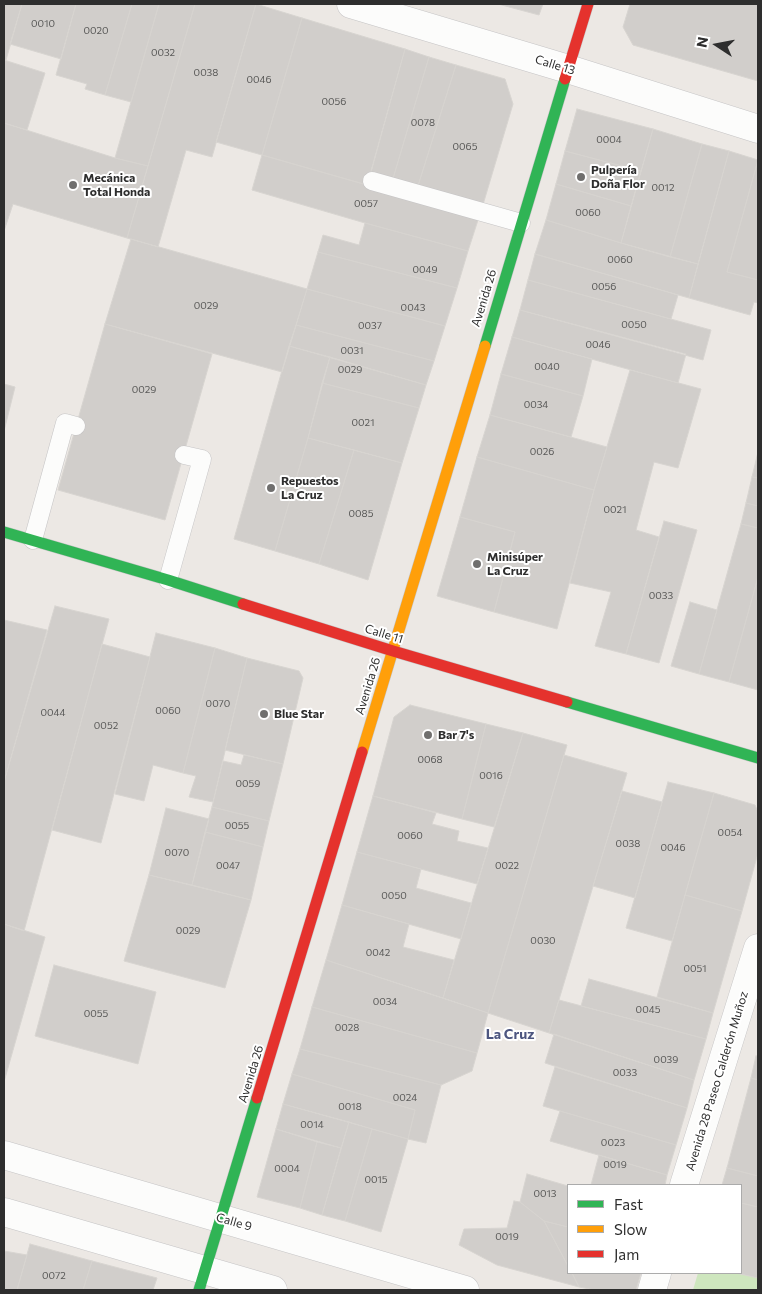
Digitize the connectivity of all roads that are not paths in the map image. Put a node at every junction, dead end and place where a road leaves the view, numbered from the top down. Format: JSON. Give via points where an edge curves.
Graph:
{"nodes":[{"id":1,"x":351,"y":4,"type":"edge"},
{"id":2,"x":588,"y":4,"type":"edge"},
{"id":3,"x":568,"y":69,"type":"junction"},
{"id":4,"x":758,"y":129,"type":"edge"},
{"id":5,"x":372,"y":182,"type":"dead end"},
{"id":6,"x":521,"y":224,"type":"junction"},
{"id":7,"x":76,"y":426,"type":"dead end"},
{"id":8,"x":184,"y":455,"type":"dead end"},
{"id":9,"x":4,"y":532,"type":"edge"},
{"id":10,"x":33,"y":540,"type":"junction"},
{"id":11,"x":168,"y":580,"type":"junction"},
{"id":12,"x":393,"y":651,"type":"junction"},
{"id":13,"x":758,"y":758,"type":"edge"},
{"id":14,"x":758,"y":948,"type":"edge"},
{"id":15,"x":4,"y":1155,"type":"edge"},
{"id":16,"x":684,"y":1184,"type":"edge"},
{"id":17,"x":4,"y":1212,"type":"edge"},
{"id":18,"x":222,"y":1218,"type":"junction"},
{"id":19,"x":657,"y":1274,"type":"edge"},
{"id":20,"x":202,"y":1280,"type":"edge"},
{"id":21,"x":273,"y":1290,"type":"edge"},
{"id":22,"x":465,"y":1290,"type":"edge"},
{"id":23,"x":652,"y":1290,"type":"edge"}],
"edges":[{"from":1,"to":3,"type":"street","name":"Calle 13"},
{"from":2,"to":3,"type":"street","name":"Avenida 26"},
{"from":3,"to":4,"type":"street","name":"Calle 13"},
{"from":3,"to":6,"type":"street","name":"Avenida 26"},
{"from":5,"to":6,"type":"lane"},
{"from":6,"to":12,"type":"street","name":"Avenida 26"},
{"from":7,"to":10,"type":"lane","via":[[64,422]]},
{"from":8,"to":11,"type":"lane","via":[[202,460]]},
{"from":9,"to":10,"type":"street","name":"Calle 11"},
{"from":10,"to":11,"type":"street","name":"Calle 11"},
{"from":11,"to":12,"type":"street","name":"Calle 11"},
{"from":12,"to":13,"type":"street","name":"Calle 11"},
{"from":12,"to":18,"type":"street","name":"Avenida 26"},
{"from":14,"to":16,"type":"street","name":"Avenida 28 Paseo Calderón Muñoz"},
{"from":15,"to":18,"type":"street","name":"Calle 9"},
{"from":17,"to":20,"type":"street"},
{"from":18,"to":20,"type":"street","name":"Avenida 26"},
{"from":18,"to":22,"type":"street","name":"Calle 9"},
{"from":19,"to":23,"type":"street"},
{"from":20,"to":21,"type":"street"}]}
